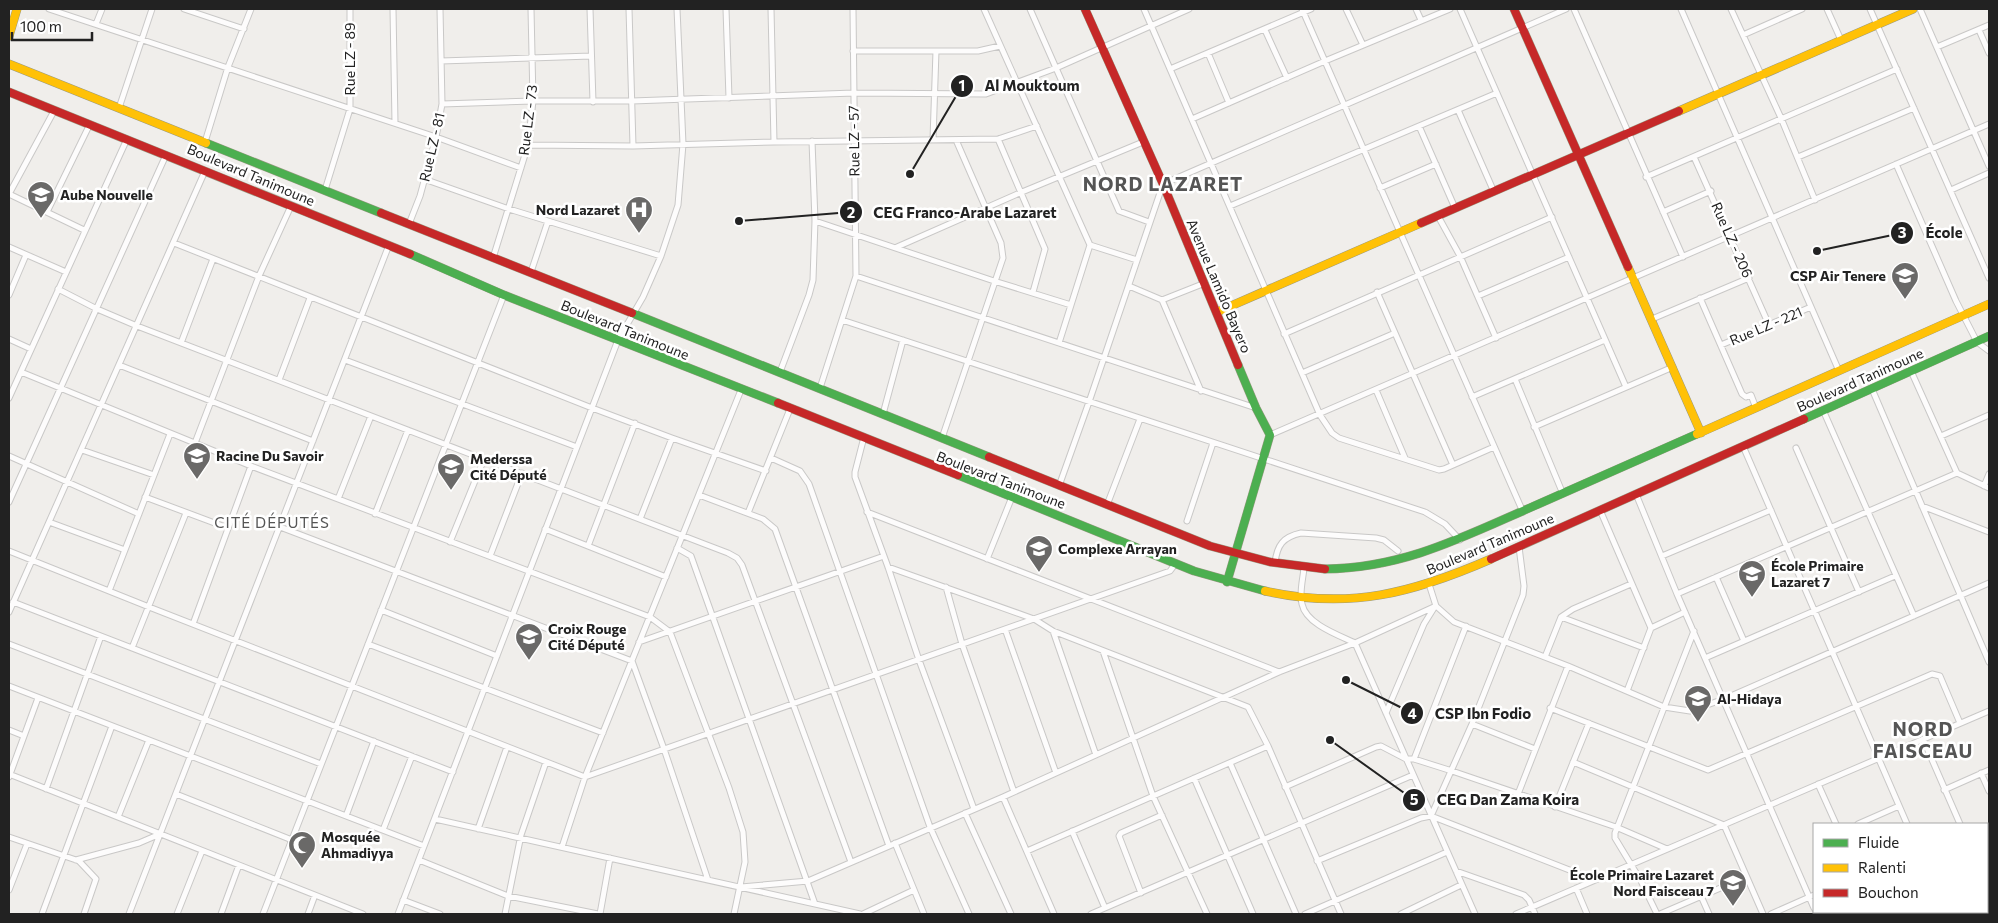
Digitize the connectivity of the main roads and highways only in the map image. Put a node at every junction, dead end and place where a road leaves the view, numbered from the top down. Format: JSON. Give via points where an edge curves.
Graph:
{"nodes":[{"id":1,"x":17,"y":9,"type":"edge"},
{"id":2,"x":1085,"y":9,"type":"edge"},
{"id":3,"x":1514,"y":9,"type":"edge"},
{"id":4,"x":1913,"y":9,"type":"edge"},
{"id":5,"x":9,"y":36,"type":"edge"},
{"id":6,"x":9,"y":64,"type":"edge"},
{"id":7,"x":9,"y":94,"type":"edge"},
{"id":8,"x":1579,"y":155,"type":"junction"},
{"id":9,"x":1989,"y":304,"type":"edge"},
{"id":10,"x":1217,"y":312,"type":"junction"},
{"id":11,"x":1989,"y":336,"type":"edge"},
{"id":12,"x":1700,"y":433,"type":"junction"},
{"id":13,"x":1236,"y":555,"type":"junction"},
{"id":14,"x":1227,"y":582,"type":"junction"}],
"edges":[{"from":1,"to":5,"type":"main road"},
{"from":2,"to":10,"type":"main road","name":"Avenue Lamido Bayero"},
{"from":3,"to":8,"type":"main road"},
{"from":4,"to":8,"type":"main road"},
{"from":6,"to":13,"type":"main road","name":"Boulevard Tanimoune"},
{"from":7,"to":14,"type":"main road","name":"Boulevard Tanimoune","via":[[167,154],[504,296]]},
{"from":8,"to":10,"type":"main road"},
{"from":8,"to":12,"type":"main road"},
{"from":9,"to":12,"type":"main road","name":"Boulevard Tanimoune"},
{"from":10,"to":13,"type":"main road","name":"Avenue Lamido Bayero","via":[[1270,435]]},
{"from":11,"to":14,"type":"main road","name":"Boulevard Tanimoune","via":[[1430,587],[1356,597],[1302,596],[1264,592]]},
{"from":12,"to":13,"type":"main road","name":"Boulevard Tanimoune","via":[[1460,540],[1384,565],[1337,570],[1304,568]]},
{"from":13,"to":14,"type":"main road"}]}
